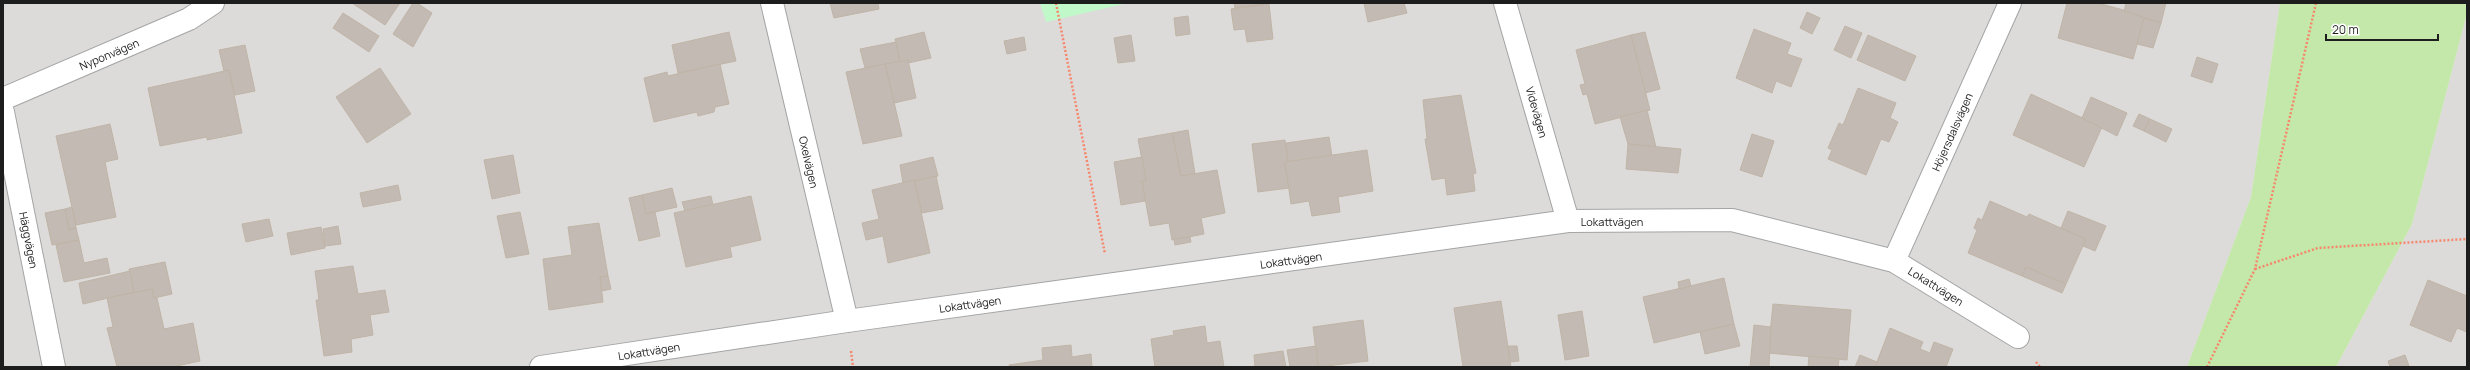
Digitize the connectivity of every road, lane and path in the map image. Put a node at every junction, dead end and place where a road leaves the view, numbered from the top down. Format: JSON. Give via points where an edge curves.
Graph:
{"nodes":[{"id":1,"x":213,"y":3,"type":"edge"},
{"id":2,"x":772,"y":3,"type":"edge"},
{"id":3,"x":1056,"y":3,"type":"edge"},
{"id":4,"x":1505,"y":3,"type":"edge"},
{"id":5,"x":2010,"y":3,"type":"edge"},
{"id":6,"x":2316,"y":3,"type":"edge"},
{"id":7,"x":3,"y":99,"type":"edge"},
{"id":8,"x":3,"y":112,"type":"edge"},
{"id":9,"x":1568,"y":221,"type":"junction"},
{"id":10,"x":2467,"y":239,"type":"edge"},
{"id":11,"x":1894,"y":261,"type":"junction"},
{"id":12,"x":2256,"y":269,"type":"junction"},
{"id":13,"x":1111,"y":284,"type":"junction"},
{"id":14,"x":847,"y":321,"type":"junction"},
{"id":15,"x":2018,"y":337,"type":"dead end"},
{"id":16,"x":54,"y":367,"type":"edge"},
{"id":17,"x":541,"y":367,"type":"edge"},
{"id":18,"x":2207,"y":367,"type":"edge"}],
"edges":[{"from":1,"to":7,"type":"street","name":"Nyponvägen","via":[[189,20]]},
{"from":2,"to":14,"type":"street","name":"Oxelvägen"},
{"from":3,"to":13,"type":"path"},
{"from":4,"to":9,"type":"street","name":"Videvägen"},
{"from":5,"to":11,"type":"street","name":"Höjersdalsvägen"},
{"from":6,"to":12,"type":"path"},
{"from":8,"to":16,"type":"street","name":"Häggvägen"},
{"from":9,"to":11,"type":"street","name":"Lokattvägen","via":[[1732,220]]},
{"from":9,"to":13,"type":"street","name":"Lokattvägen"},
{"from":10,"to":12,"type":"path","via":[[2318,248]]},
{"from":11,"to":15,"type":"street","name":"Lokattvägen"},
{"from":12,"to":18,"type":"path"},
{"from":13,"to":14,"type":"street","name":"Lokattvägen"},
{"from":14,"to":17,"type":"street","name":"Lokattvägen"}]}
